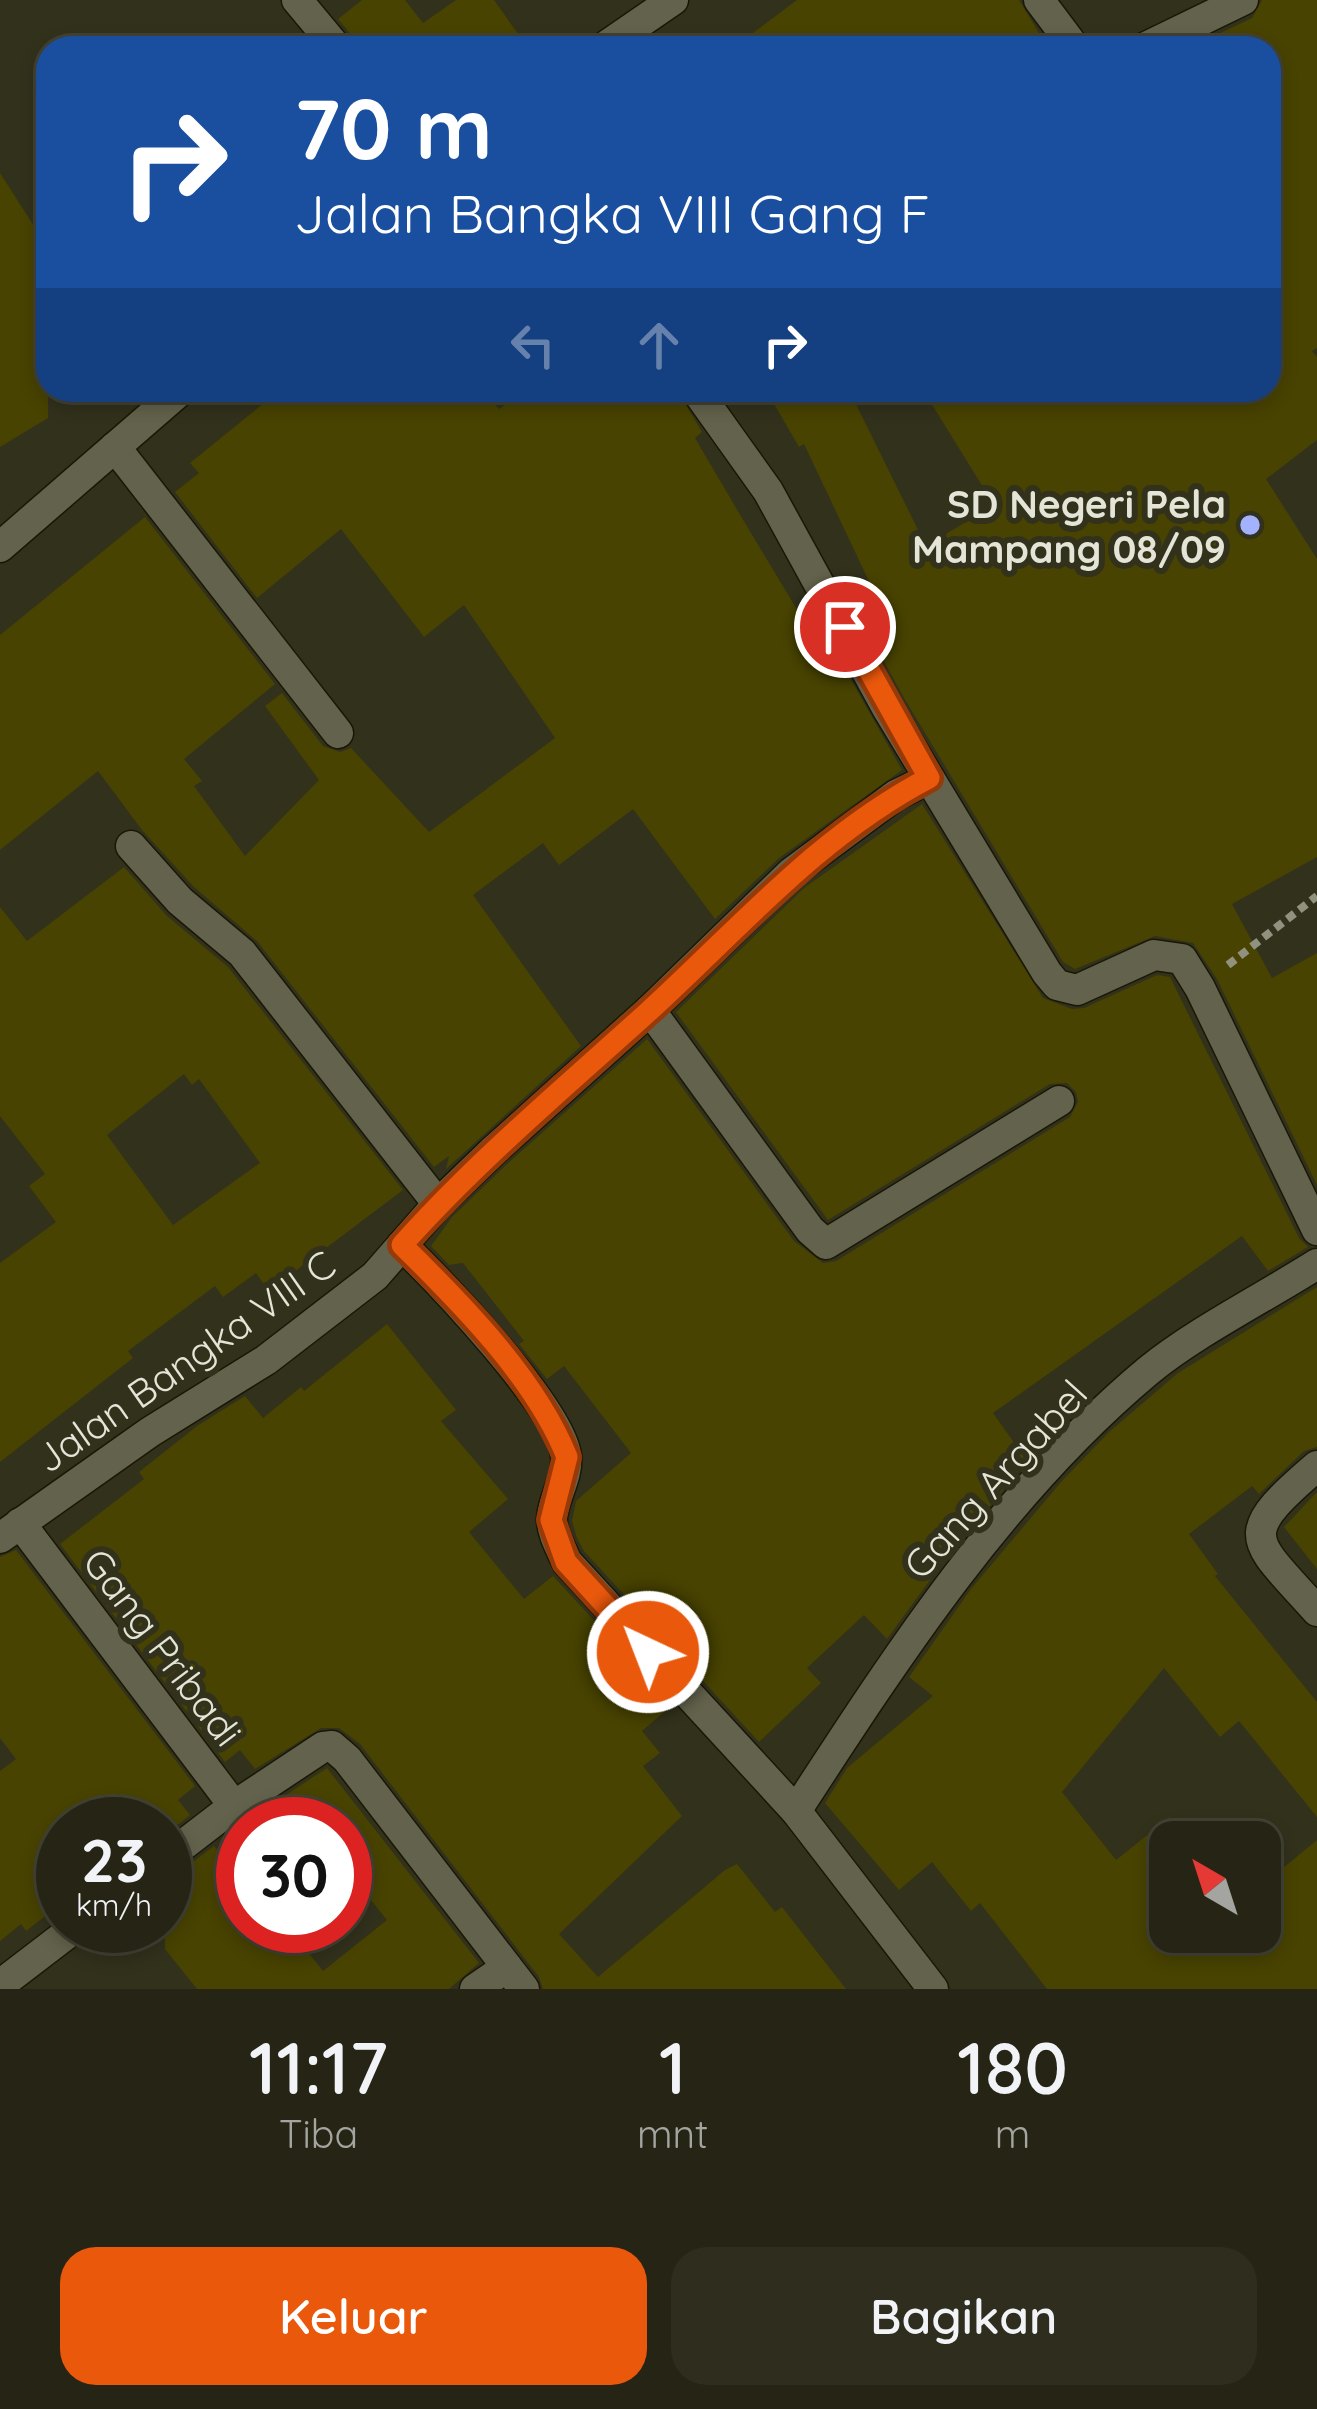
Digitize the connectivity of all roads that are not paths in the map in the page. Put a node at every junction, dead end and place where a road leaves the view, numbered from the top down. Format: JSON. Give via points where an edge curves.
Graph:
{"nodes":[{"id":1,"x":297,"y":0,"type":"edge"},
{"id":2,"x":673,"y":0,"type":"edge"},
{"id":3,"x":1039,"y":0,"type":"edge"},
{"id":4,"x":1243,"y":0,"type":"edge"},
{"id":5,"x":327,"y":36,"type":"edge"},
{"id":6,"x":620,"y":36,"type":"edge"},
{"id":7,"x":1066,"y":36,"type":"edge"},
{"id":8,"x":1169,"y":36,"type":"edge"},
{"id":9,"x":168,"y":402,"type":"edge"},
{"id":10,"x":706,"y":402,"type":"edge"},
{"id":11,"x":115,"y":447,"type":"junction"},
{"id":12,"x":0,"y":547,"type":"edge"},
{"id":13,"x":338,"y":733,"type":"dead end"},
{"id":14,"x":929,"y":778,"type":"junction"},
{"id":15,"x":130,"y":846,"type":"dead end"},
{"id":16,"x":650,"y":1010,"type":"junction"},
{"id":17,"x":1059,"y":1101,"type":"dead end"},
{"id":18,"x":438,"y":1204,"type":"junction"},
{"id":19,"x":1317,"y":1230,"type":"edge"},
{"id":20,"x":402,"y":1245,"type":"junction"},
{"id":21,"x":1317,"y":1264,"type":"edge"},
{"id":22,"x":1317,"y":1466,"type":"edge"},
{"id":23,"x":10,"y":1531,"type":"edge"},
{"id":24,"x":1317,"y":1611,"type":"edge"},
{"id":25,"x":227,"y":1797,"type":"edge"},
{"id":26,"x":248,"y":1797,"type":"edge"},
{"id":27,"x":796,"y":1810,"type":"junction"},
{"id":28,"x":216,"y":1820,"type":"edge"},
{"id":29,"x":192,"y":1838,"type":"edge"},
{"id":30,"x":42,"y":1953,"type":"edge"},
{"id":31,"x":516,"y":1978,"type":"edge"},
{"id":32,"x":0,"y":1985,"type":"edge"},
{"id":33,"x":475,"y":1989,"type":"edge"},
{"id":34,"x":933,"y":1989,"type":"edge"}],
"edges":[{"from":1,"to":5,"type":"street"},
{"from":2,"to":6,"type":"street"},
{"from":3,"to":7,"type":"street"},
{"from":4,"to":8,"type":"street"},
{"from":9,"to":11,"type":"street"},
{"from":10,"to":14,"type":"street","via":[[768,490]]},
{"from":11,"to":12,"type":"street"},
{"from":11,"to":13,"type":"street"},
{"from":14,"to":16,"type":"street","name":"Jalan Bangka VIII C","via":[[791,873]]},
{"from":14,"to":19,"type":"street","via":[[1058,985],[1077,990],[1154,955],[1182,959]]},
{"from":15,"to":18,"type":"street","via":[[242,953]]},
{"from":16,"to":17,"type":"street","via":[[826,1244]]},
{"from":16,"to":18,"type":"street","name":"Jalan Bangka VIII C"},
{"from":18,"to":20,"type":"street","name":"Jalan Bangka VIII C"},
{"from":20,"to":23,"type":"street","name":"Jalan Bangka VIII C","via":[[375,1276],[266,1360]]},
{"from":20,"to":27,"type":"street","via":[[535,1395],[558,1436],[567,1457],[551,1520],[566,1562]]},
{"from":21,"to":27,"type":"street","name":"Gang Argabel","via":[[1151,1368],[1088,1426],[910,1636]]},
{"from":22,"to":24,"type":"street","via":[[1271,1505],[1259,1533],[1264,1552]]},
{"from":23,"to":25,"type":"street","name":"Gang Pribadi"},
{"from":26,"to":31,"type":"street","via":[[332,1746]]},
{"from":27,"to":34,"type":"street"},
{"from":28,"to":29,"type":"street","name":"Gang Pribadi"},
{"from":30,"to":32,"type":"street"},
{"from":31,"to":33,"type":"street"}]}
